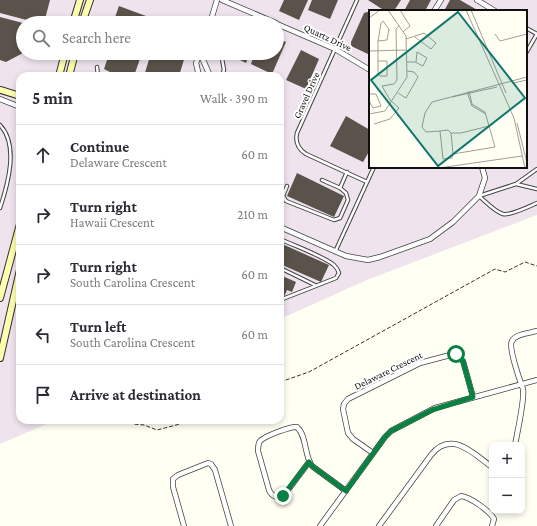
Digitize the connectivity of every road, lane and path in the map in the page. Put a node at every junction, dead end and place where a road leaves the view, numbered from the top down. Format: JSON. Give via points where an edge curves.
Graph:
{"nodes":[{"id":1,"x":80,"y":0,"type":"edge"},
{"id":2,"x":90,"y":0,"type":"edge"},
{"id":3,"x":217,"y":0,"type":"edge"},
{"id":4,"x":222,"y":0,"type":"edge"},
{"id":5,"x":357,"y":0,"type":"edge"},
{"id":6,"x":441,"y":0,"type":"edge"},
{"id":7,"x":477,"y":0,"type":"edge"},
{"id":8,"x":435,"y":10,"type":"edge"},
{"id":9,"x":494,"y":10,"type":"edge"},
{"id":10,"x":75,"y":16,"type":"edge"},
{"id":11,"x":84,"y":16,"type":"edge"},
{"id":12,"x":212,"y":16,"type":"edge"},
{"id":13,"x":260,"y":16,"type":"edge"},
{"id":14,"x":284,"y":27,"type":"edge"},
{"id":15,"x":527,"y":29,"type":"edge"},
{"id":16,"x":537,"y":34,"type":"edge"},
{"id":17,"x":335,"y":49,"type":"junction"},
{"id":18,"x":527,"y":51,"type":"edge"},
{"id":19,"x":63,"y":60,"type":"edge"},
{"id":20,"x":73,"y":60,"type":"edge"},
{"id":21,"x":197,"y":60,"type":"edge"},
{"id":22,"x":203,"y":60,"type":"edge"},
{"id":23,"x":222,"y":60,"type":"edge"},
{"id":24,"x":97,"y":67,"type":"dead end"},
{"id":25,"x":369,"y":69,"type":"edge"},
{"id":26,"x":60,"y":72,"type":"edge"},
{"id":27,"x":70,"y":72,"type":"edge"},
{"id":28,"x":98,"y":72,"type":"edge"},
{"id":29,"x":198,"y":72,"type":"edge"},
{"id":30,"x":208,"y":72,"type":"edge"},
{"id":31,"x":223,"y":72,"type":"edge"},
{"id":32,"x":1,"y":90,"type":"edge"},
{"id":33,"x":16,"y":96,"type":"edge"},
{"id":34,"x":0,"y":99,"type":"edge"},
{"id":35,"x":16,"y":105,"type":"edge"},
{"id":36,"x":0,"y":124,"type":"edge"},
{"id":37,"x":374,"y":168,"type":"edge"},
{"id":38,"x":482,"y":168,"type":"edge"},
{"id":39,"x":537,"y":169,"type":"edge"},
{"id":40,"x":346,"y":172,"type":"junction"},
{"id":41,"x":322,"y":180,"type":"dead end"},
{"id":42,"x":368,"y":182,"type":"junction"},
{"id":43,"x":516,"y":184,"type":"junction"},
{"id":44,"x":287,"y":186,"type":"dead end"},
{"id":45,"x":340,"y":188,"type":"junction"},
{"id":46,"x":537,"y":188,"type":"edge"},
{"id":47,"x":284,"y":194,"type":"edge"},
{"id":48,"x":479,"y":196,"type":"junction"},
{"id":49,"x":284,"y":198,"type":"edge"},
{"id":50,"x":537,"y":203,"type":"edge"},
{"id":51,"x":0,"y":208,"type":"edge"},
{"id":52,"x":284,"y":228,"type":"edge"},
{"id":53,"x":16,"y":239,"type":"edge"},
{"id":54,"x":284,"y":241,"type":"edge"},
{"id":55,"x":335,"y":252,"type":"junction"},
{"id":56,"x":537,"y":266,"type":"edge"},
{"id":57,"x":284,"y":270,"type":"edge"},
{"id":58,"x":315,"y":285,"type":"junction"},
{"id":59,"x":16,"y":288,"type":"edge"},
{"id":60,"x":0,"y":298,"type":"edge"},
{"id":61,"x":284,"y":298,"type":"edge"},
{"id":62,"x":537,"y":330,"type":"edge"},
{"id":63,"x":0,"y":358,"type":"edge"},
{"id":64,"x":537,"y":380,"type":"edge"},
{"id":65,"x":284,"y":381,"type":"edge"},
{"id":66,"x":521,"y":385,"type":"junction"},
{"id":67,"x":473,"y":397,"type":"junction"},
{"id":68,"x":133,"y":424,"type":"edge"},
{"id":69,"x":180,"y":424,"type":"edge"},
{"id":70,"x":516,"y":442,"type":"edge"},
{"id":71,"x":373,"y":453,"type":"junction"},
{"id":72,"x":309,"y":462,"type":"junction"},
{"id":73,"x":489,"y":465,"type":"edge"},
{"id":74,"x":346,"y":491,"type":"junction"},
{"id":75,"x":184,"y":526,"type":"edge"},
{"id":76,"x":231,"y":526,"type":"edge"},
{"id":77,"x":320,"y":526,"type":"edge"},
{"id":78,"x":378,"y":526,"type":"edge"},
{"id":79,"x":436,"y":526,"type":"edge"},
{"id":80,"x":492,"y":526,"type":"edge"}],
"edges":[{"from":1,"to":10,"type":"main road"},
{"from":2,"to":11,"type":"main road"},
{"from":3,"to":12,"type":"street"},
{"from":4,"to":13,"type":"street","name":"Quartz Drive"},
{"from":5,"to":17,"type":"lane","name":"Gravel Drive"},
{"from":6,"to":8,"type":"street"},
{"from":7,"to":9,"type":"street"},
{"from":14,"to":17,"type":"street","name":"Quartz Drive"},
{"from":15,"to":16,"type":"lane"},
{"from":16,"to":18,"type":"lane"},
{"from":17,"to":25,"type":"street","name":"Quartz Drive"},
{"from":17,"to":40,"type":"lane","name":"Gravel Drive","via":[[296,139],[298,147],[303,152]]},
{"from":19,"to":26,"type":"main road"},
{"from":20,"to":27,"type":"main road"},
{"from":21,"to":29,"type":"street"},
{"from":22,"to":30,"type":"street"},
{"from":23,"to":31,"type":"lane"},
{"from":24,"to":28,"type":"lane"},
{"from":32,"to":33,"type":"main road"},
{"from":34,"to":35,"type":"street"},
{"from":36,"to":51,"type":"lane","via":[[9,140],[10,169]]},
{"from":37,"to":42,"type":"lane"},
{"from":38,"to":48,"type":"street","via":[[485,178]]},
{"from":39,"to":43,"type":"lane"},
{"from":40,"to":42,"type":"lane","name":"Gravel Drive"},
{"from":40,"to":45,"type":"lane"},
{"from":41,"to":45,"type":"lane"},
{"from":42,"to":55,"type":"lane"},
{"from":43,"to":46,"type":"lane"},
{"from":43,"to":48,"type":"lane"},
{"from":44,"to":47,"type":"lane"},
{"from":45,"to":49,"type":"lane","via":[[346,193],[348,200],[340,218],[334,220],[286,201]]},
{"from":48,"to":50,"type":"lane","via":[[503,214]]},
{"from":48,"to":55,"type":"street","via":[[453,222],[430,238],[368,260]]},
{"from":52,"to":55,"type":"street"},
{"from":53,"to":60,"type":"main road"},
{"from":54,"to":58,"type":"lane","via":[[334,264],[337,268],[339,273],[336,278]]},
{"from":56,"to":65,"type":"path","via":[[524,262],[505,272],[495,268],[309,372]]},
{"from":57,"to":58,"type":"lane"},
{"from":58,"to":61,"type":"lane"},
{"from":59,"to":63,"type":"main road"},
{"from":62,"to":66,"type":"street","via":[[517,336],[511,343]]},
{"from":64,"to":66,"type":"street"},
{"from":66,"to":67,"type":"street"},
{"from":66,"to":70,"type":"street","via":[[523,397]]},
{"from":67,"to":71,"type":"street","via":[[432,410],[396,428]]},
{"from":67,"to":71,"type":"street","name":"Delaware Crescent","via":[[463,361],[454,354],[420,363],[348,400],[343,409],[348,433]]},
{"from":68,"to":69,"type":"path","via":[[157,430]]},
{"from":71,"to":74,"type":"street"},
{"from":72,"to":72,"type":"street","via":[[301,432],[295,426],[263,439],[258,446],[269,490],[274,496],[285,494]]},
{"from":72,"to":74,"type":"street"},
{"from":73,"to":78,"type":"street","via":[[460,445],[448,443],[439,446]]},
{"from":74,"to":77,"type":"street"},
{"from":75,"to":76,"type":"street","via":[[173,487],[174,479],[208,463],[215,470]]},
{"from":79,"to":80,"type":"street","via":[[454,500],[461,496],[490,513],[494,519]]}]}
